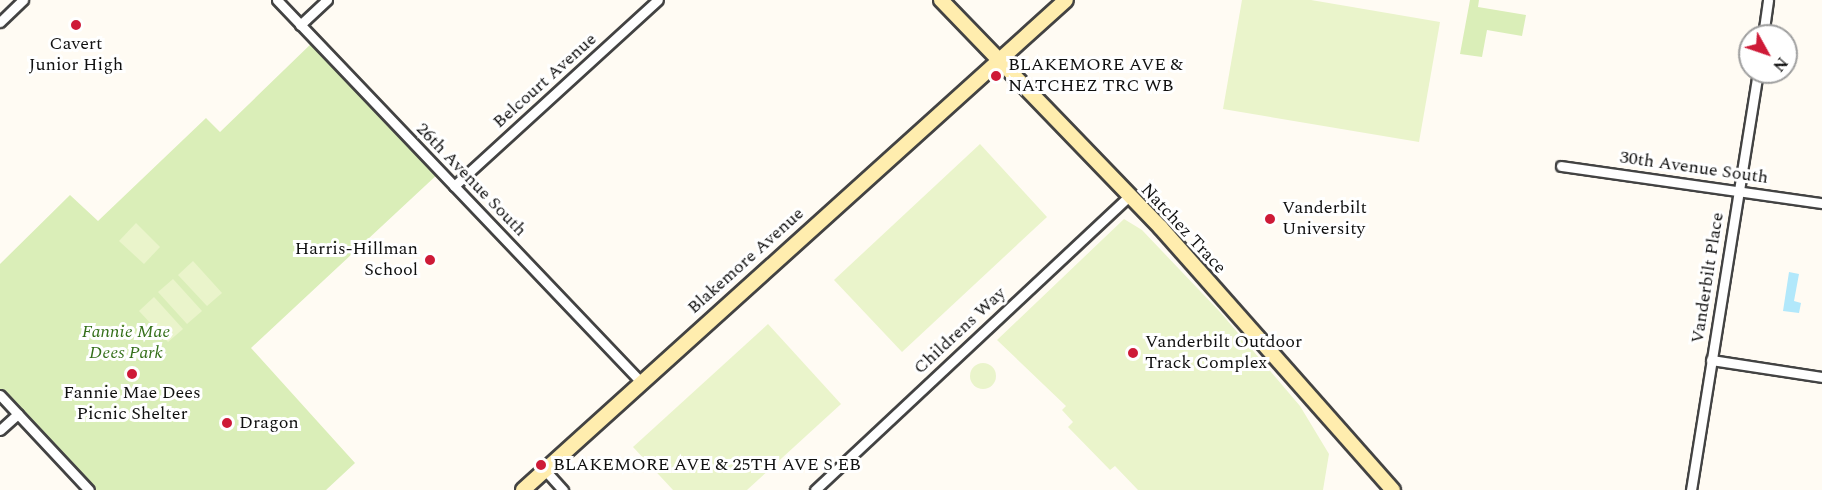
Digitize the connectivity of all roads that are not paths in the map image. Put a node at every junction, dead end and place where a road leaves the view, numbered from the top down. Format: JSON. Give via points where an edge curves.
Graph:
{"nodes":[{"id":1,"x":23,"y":0,"type":"edge"},
{"id":2,"x":277,"y":0,"type":"edge"},
{"id":3,"x":327,"y":0,"type":"edge"},
{"id":4,"x":658,"y":0,"type":"edge"},
{"id":5,"x":941,"y":0,"type":"edge"},
{"id":6,"x":1066,"y":0,"type":"edge"},
{"id":7,"x":1768,"y":0,"type":"edge"},
{"id":8,"x":0,"y":22,"type":"edge"},
{"id":9,"x":1765,"y":24,"type":"edge"},
{"id":10,"x":300,"y":25,"type":"junction"},
{"id":11,"x":996,"y":62,"type":"junction"},
{"id":12,"x":1756,"y":84,"type":"edge"},
{"id":13,"x":1561,"y":166,"type":"dead end"},
{"id":14,"x":454,"y":186,"type":"junction"},
{"id":15,"x":1738,"y":191,"type":"junction"},
{"id":16,"x":1128,"y":197,"type":"junction"},
{"id":17,"x":1822,"y":203,"type":"edge"},
{"id":18,"x":1711,"y":360,"type":"junction"},
{"id":19,"x":1822,"y":377,"type":"edge"},
{"id":20,"x":641,"y":382,"type":"junction"},
{"id":21,"x":0,"y":395,"type":"edge"},
{"id":22,"x":18,"y":414,"type":"junction"},
{"id":23,"x":0,"y":430,"type":"edge"},
{"id":24,"x":545,"y":470,"type":"junction"},
{"id":25,"x":89,"y":490,"type":"edge"},
{"id":26,"x":523,"y":490,"type":"edge"},
{"id":27,"x":563,"y":490,"type":"edge"},
{"id":28,"x":815,"y":490,"type":"edge"},
{"id":29,"x":1393,"y":490,"type":"edge"},
{"id":30,"x":1691,"y":490,"type":"edge"}],
"edges":[{"from":1,"to":8,"type":"street"},
{"from":2,"to":10,"type":"street","name":"26th Avenue South"},
{"from":3,"to":10,"type":"street"},
{"from":4,"to":14,"type":"street","name":"Belcourt Avenue"},
{"from":5,"to":11,"type":"main road","name":"Natchez Trace"},
{"from":6,"to":11,"type":"main road","name":"Blakemore Avenue"},
{"from":7,"to":9,"type":"street"},
{"from":10,"to":14,"type":"street","name":"26th Avenue South"},
{"from":11,"to":16,"type":"main road","name":"Natchez Trace"},
{"from":11,"to":20,"type":"main road","name":"Blakemore Avenue"},
{"from":12,"to":15,"type":"street","name":"Vanderbilt Place"},
{"from":13,"to":15,"type":"street","name":"30th Avenue South"},
{"from":14,"to":20,"type":"street","name":"26th Avenue South"},
{"from":15,"to":17,"type":"street","name":"30th Avenue South"},
{"from":15,"to":18,"type":"street","name":"Vanderbilt Place"},
{"from":16,"to":28,"type":"street","name":"Childrens Way"},
{"from":16,"to":29,"type":"main road","name":"Natchez Trace"},
{"from":18,"to":19,"type":"street"},
{"from":18,"to":30,"type":"street","name":"Vanderbilt Place"},
{"from":20,"to":24,"type":"main road","name":"Blakemore Avenue"},
{"from":21,"to":22,"type":"street"},
{"from":22,"to":23,"type":"street"},
{"from":22,"to":25,"type":"street"},
{"from":24,"to":26,"type":"main road","name":"Blakemore Avenue"},
{"from":24,"to":27,"type":"street"}]}
